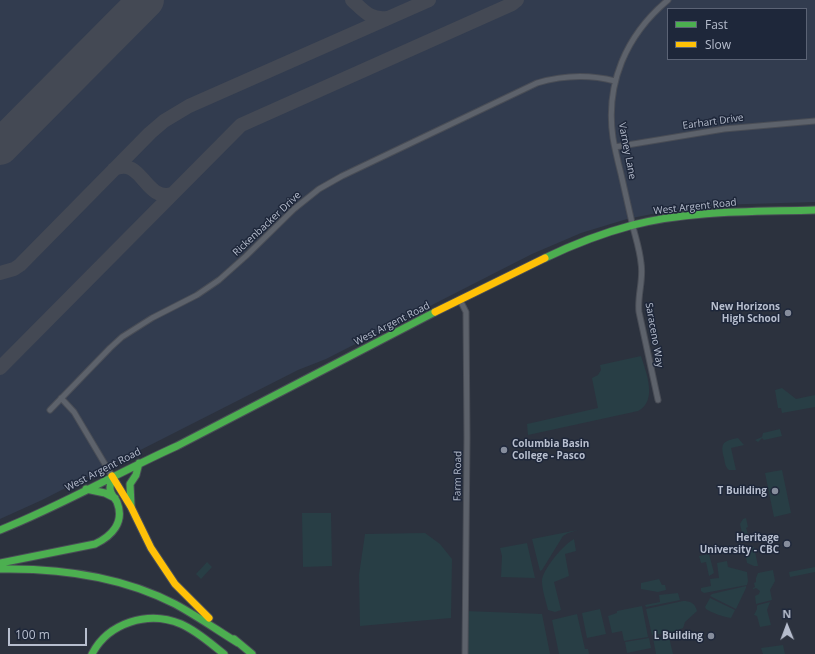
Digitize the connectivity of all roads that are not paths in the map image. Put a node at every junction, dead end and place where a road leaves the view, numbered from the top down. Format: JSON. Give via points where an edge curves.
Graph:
{"nodes":[{"id":1,"x":668,"y":0,"type":"edge"},
{"id":2,"x":615,"y":81,"type":"junction"},
{"id":3,"x":815,"y":121,"type":"edge"},
{"id":4,"x":615,"y":147,"type":"junction"},
{"id":5,"x":815,"y":210,"type":"edge"},
{"id":6,"x":633,"y":225,"type":"junction"},
{"id":7,"x":460,"y":300,"type":"junction"},
{"id":8,"x":61,"y":398,"type":"junction"},
{"id":9,"x":658,"y":400,"type":"dead end"},
{"id":10,"x":50,"y":410,"type":"dead end"},
{"id":11,"x":139,"y":463,"type":"junction"},
{"id":12,"x":112,"y":476,"type":"junction"},
{"id":13,"x":86,"y":489,"type":"junction"},
{"id":14,"x":114,"y":498,"type":"junction"},
{"id":15,"x":131,"y":507,"type":"junction"},
{"id":16,"x":0,"y":530,"type":"edge"},
{"id":17,"x":0,"y":563,"type":"edge"},
{"id":18,"x":0,"y":569,"type":"edge"},
{"id":19,"x":238,"y":643,"type":"junction"},
{"id":20,"x":92,"y":654,"type":"edge"},
{"id":21,"x":224,"y":654,"type":"edge"},
{"id":22,"x":252,"y":654,"type":"edge"},
{"id":23,"x":464,"y":654,"type":"edge"}],
"edges":[{"from":1,"to":2,"type":"street","name":"Varney Lane","via":[[635,35]]},
{"from":2,"to":4,"type":"street","name":"Varney Lane","via":[[611,107]]},
{"from":2,"to":8,"type":"street","name":"Rickenbacker Drive","via":[[582,76],[561,77],[537,84],[319,189],[294,209],[219,280],[122,337]]},
{"from":3,"to":4,"type":"street","name":"Earhart Drive","via":[[724,129]]},
{"from":4,"to":6,"type":"street","name":"Varney Lane"},
{"from":5,"to":6,"type":"main road","name":"West Argent Road","via":[[714,213]]},
{"from":6,"to":7,"type":"main road","name":"West Argent Road","via":[[567,247]]},
{"from":6,"to":9,"type":"street","name":"Saraceno Way","via":[[642,264],[639,312]]},
{"from":7,"to":11,"type":"main road","name":"West Argent Road","via":[[177,446]]},
{"from":7,"to":23,"type":"street","name":"Farm Road","via":[[466,312]]},
{"from":8,"to":10,"type":"street","name":"Rickenbacker Drive"},
{"from":8,"to":12,"type":"street","via":[[78,417]]},
{"from":11,"to":12,"type":"main road","name":"West Argent Road"},
{"from":11,"to":15,"type":"main road","via":[[130,484]]},
{"from":12,"to":13,"type":"main road","name":"West Argent Road"},
{"from":12,"to":14,"type":"main road","via":[[110,488]]},
{"from":12,"to":15,"type":"main road"},
{"from":13,"to":14,"type":"main road","via":[[105,493]]},
{"from":13,"to":16,"type":"main road","name":"West Argent Road","via":[[33,517]]},
{"from":14,"to":17,"type":"main road","via":[[118,505],[119,519],[113,533],[105,540],[89,546]]},
{"from":15,"to":19,"type":"main road","via":[[151,548],[175,584]]},
{"from":18,"to":19,"type":"main road","via":[[68,572],[122,584],[174,604]]},
{"from":19,"to":22,"type":"main road"},
{"from":20,"to":21,"type":"main road","via":[[100,640],[117,627],[136,620],[158,618],[198,633]]}]}
